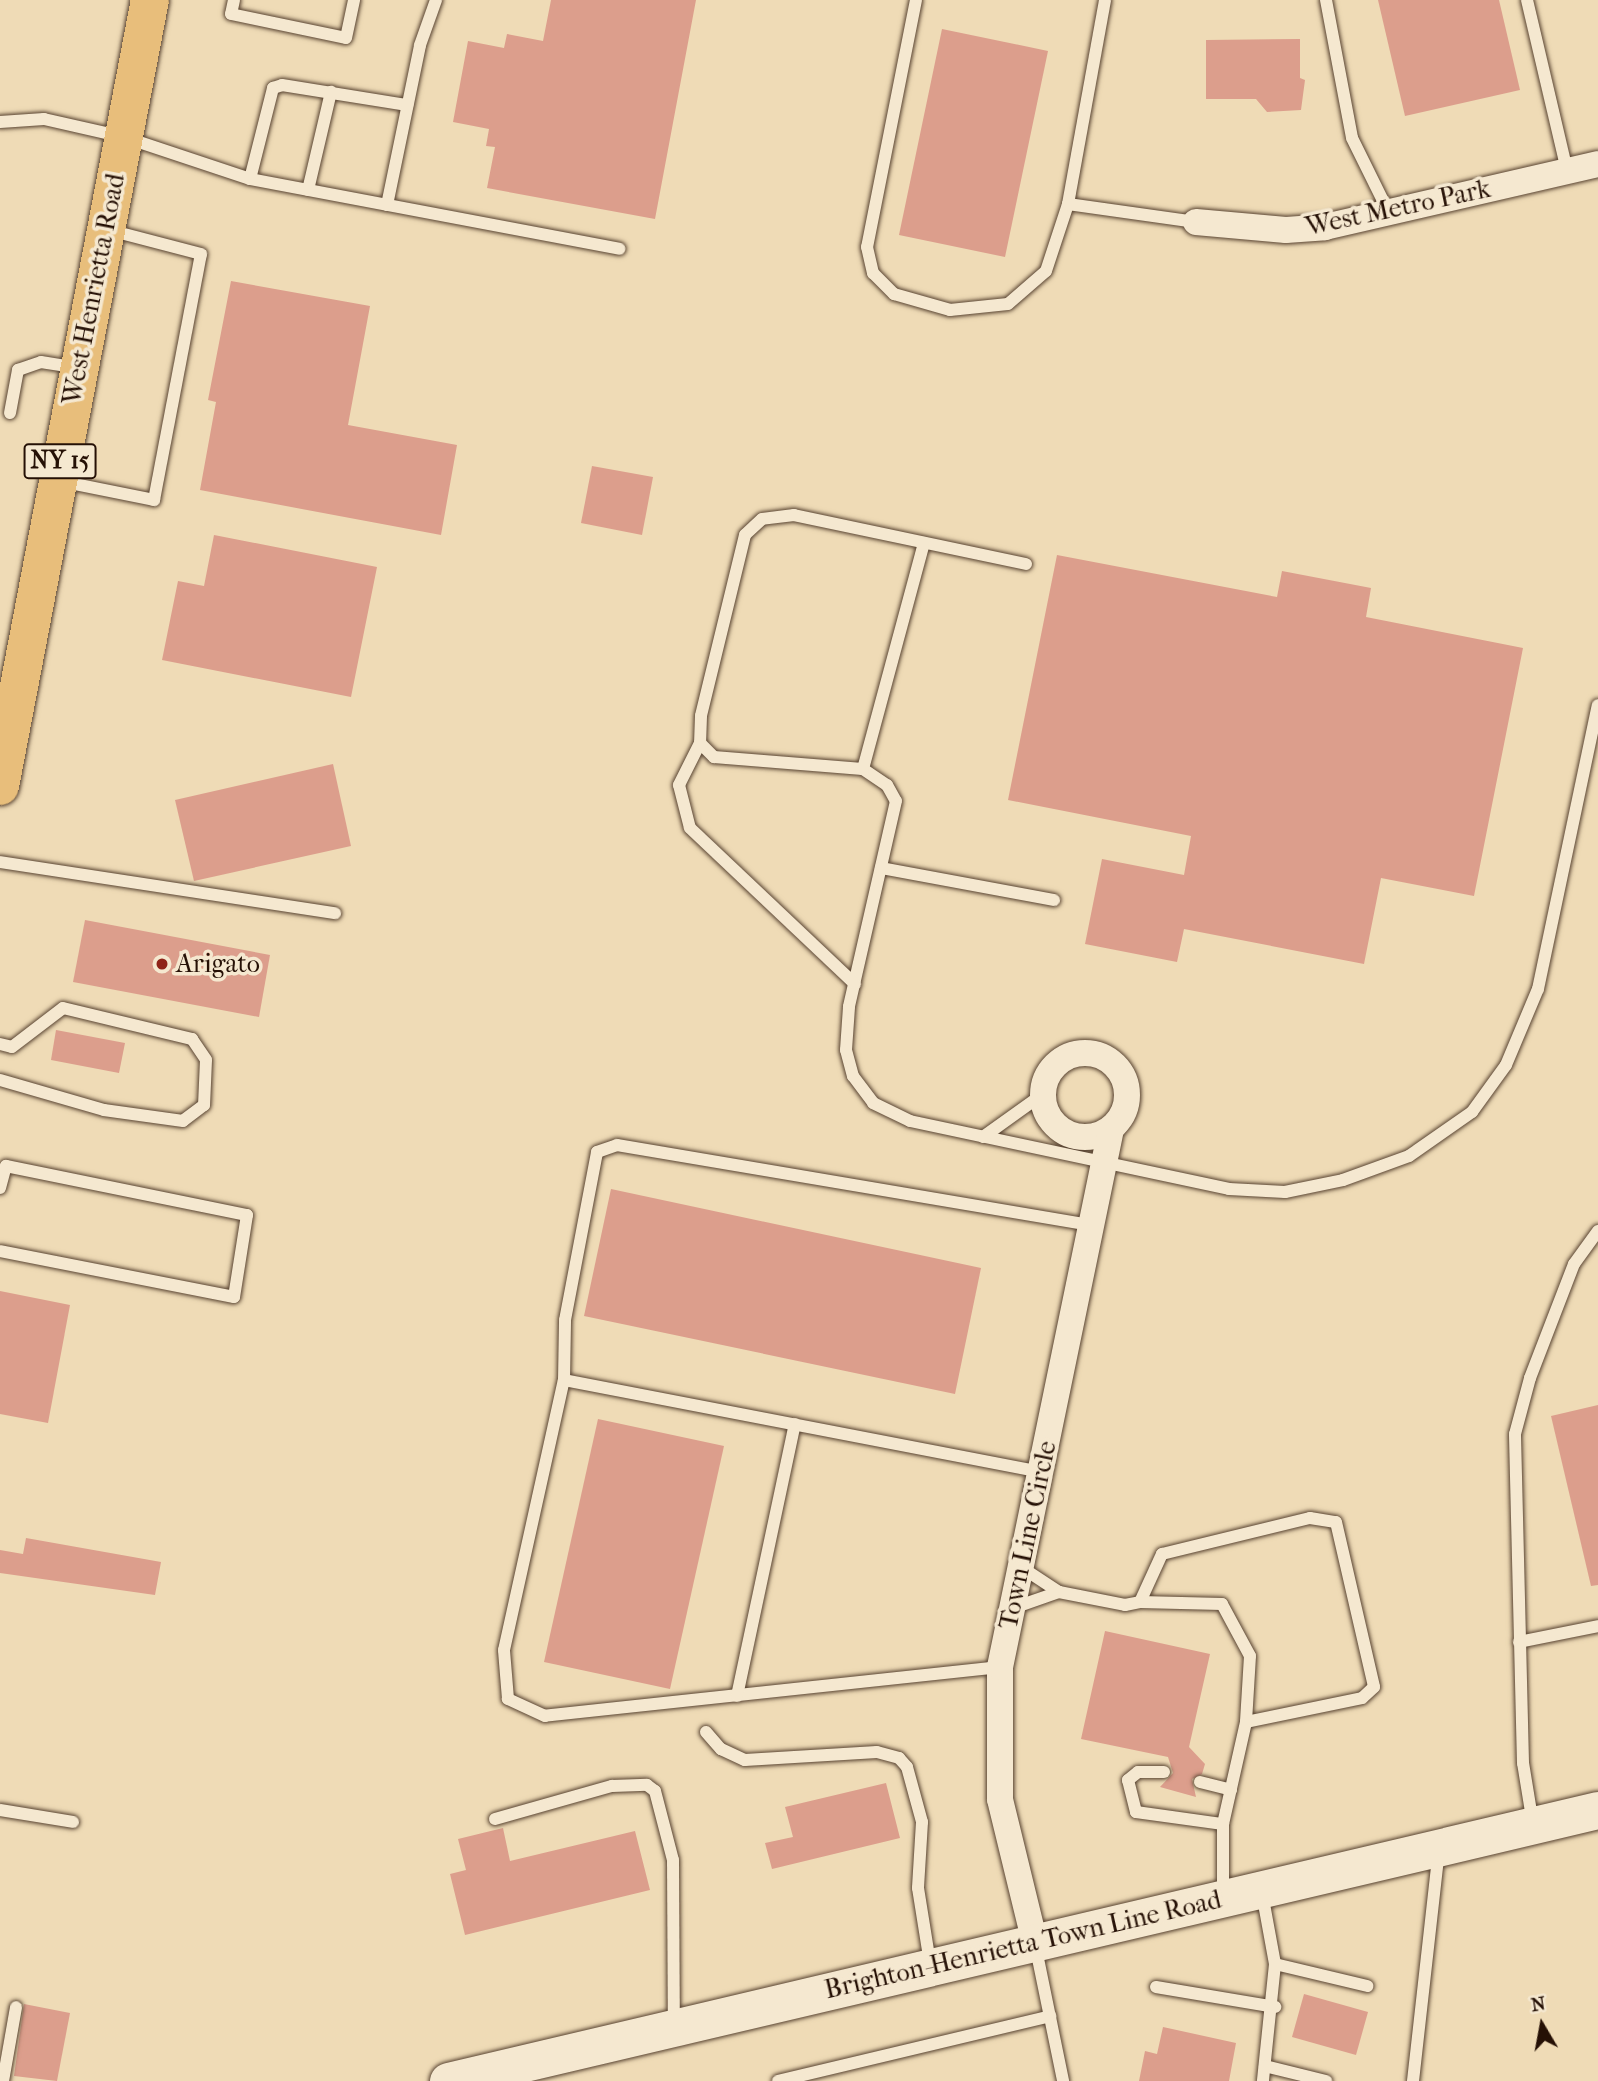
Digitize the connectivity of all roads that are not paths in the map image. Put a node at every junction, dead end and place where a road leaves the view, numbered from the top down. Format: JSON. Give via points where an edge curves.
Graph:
{"nodes":[{"id":1,"x":150,"y":0,"type":"edge"},
{"id":2,"x":234,"y":0,"type":"edge"},
{"id":3,"x":355,"y":0,"type":"edge"},
{"id":4,"x":436,"y":0,"type":"edge"},
{"id":5,"x":916,"y":0,"type":"edge"},
{"id":6,"x":1105,"y":0,"type":"edge"},
{"id":7,"x":1326,"y":0,"type":"edge"},
{"id":8,"x":1527,"y":0,"type":"edge"},
{"id":9,"x":331,"y":92,"type":"junction"},
{"id":10,"x":407,"y":104,"type":"junction"},
{"id":11,"x":0,"y":122,"type":"edge"},
{"id":12,"x":124,"y":137,"type":"junction"},
{"id":13,"x":1598,"y":164,"type":"edge"},
{"id":14,"x":1567,"y":172,"type":"junction"},
{"id":15,"x":250,"y":179,"type":"junction"},
{"id":16,"x":308,"y":190,"type":"junction"},
{"id":17,"x":1068,"y":204,"type":"junction"},
{"id":18,"x":387,"y":205,"type":"junction"},
{"id":19,"x":1389,"y":213,"type":"junction"},
{"id":20,"x":1196,"y":222,"type":"joint"},
{"id":21,"x":103,"y":228,"type":"junction"},
{"id":22,"x":619,"y":248,"type":"dead end"},
{"id":23,"x":77,"y":368,"type":"junction"},
{"id":24,"x":10,"y":413,"type":"dead end"},
{"id":25,"x":57,"y":480,"type":"junction"},
{"id":26,"x":924,"y":543,"type":"junction"},
{"id":27,"x":1026,"y":564,"type":"dead end"},
{"id":28,"x":1598,"y":705,"type":"edge"},
{"id":29,"x":700,"y":743,"type":"junction"},
{"id":30,"x":863,"y":769,"type":"junction"},
{"id":31,"x":1,"y":775,"type":"edge"},
{"id":32,"x":0,"y":862,"type":"edge"},
{"id":33,"x":881,"y":868,"type":"junction"},
{"id":34,"x":1054,"y":900,"type":"dead end"},
{"id":35,"x":335,"y":913,"type":"dead end"},
{"id":36,"x":855,"y":984,"type":"junction"},
{"id":37,"x":0,"y":1044,"type":"edge"},
{"id":38,"x":0,"y":1080,"type":"edge"},
{"id":39,"x":1043,"y":1094,"type":"junction"},
{"id":40,"x":1111,"y":1129,"type":"junction"},
{"id":41,"x":983,"y":1137,"type":"junction"},
{"id":42,"x":1105,"y":1163,"type":"junction"},
{"id":43,"x":0,"y":1188,"type":"edge"},
{"id":44,"x":1092,"y":1225,"type":"junction"},
{"id":45,"x":1598,"y":1231,"type":"edge"},
{"id":46,"x":0,"y":1251,"type":"edge"},
{"id":47,"x":564,"y":1380,"type":"junction"},
{"id":48,"x":795,"y":1424,"type":"junction"},
{"id":49,"x":1041,"y":1472,"type":"junction"},
{"id":50,"x":1021,"y":1567,"type":"junction"},
{"id":51,"x":1059,"y":1592,"type":"junction"},
{"id":52,"x":1140,"y":1602,"type":"junction"},
{"id":53,"x":1012,"y":1609,"type":"junction"},
{"id":54,"x":1598,"y":1626,"type":"edge"},
{"id":55,"x":1520,"y":1642,"type":"junction"},
{"id":56,"x":1000,"y":1667,"type":"junction"},
{"id":57,"x":737,"y":1696,"type":"junction"},
{"id":58,"x":1246,"y":1722,"type":"junction"},
{"id":59,"x":706,"y":1732,"type":"dead end"},
{"id":60,"x":1164,"y":1772,"type":"dead end"},
{"id":61,"x":1200,"y":1782,"type":"dead end"},
{"id":62,"x":1231,"y":1790,"type":"junction"},
{"id":63,"x":0,"y":1810,"type":"edge"},
{"id":64,"x":1598,"y":1810,"type":"edge"},
{"id":65,"x":495,"y":1819,"type":"dead end"},
{"id":66,"x":73,"y":1822,"type":"dead end"},
{"id":67,"x":1223,"y":1824,"type":"junction"},
{"id":68,"x":1533,"y":1825,"type":"junction"},
{"id":69,"x":1439,"y":1847,"type":"junction"},
{"id":70,"x":1261,"y":1889,"type":"junction"},
{"id":71,"x":1223,"y":1898,"type":"junction"},
{"id":72,"x":1035,"y":1942,"type":"junction"},
{"id":73,"x":1275,"y":1964,"type":"junction"},
{"id":74,"x":931,"y":1967,"type":"junction"},
{"id":75,"x":1367,"y":1986,"type":"dead end"},
{"id":76,"x":1156,"y":1987,"type":"dead end"},
{"id":77,"x":16,"y":2007,"type":"dead end"},
{"id":78,"x":1275,"y":2007,"type":"junction"},
{"id":79,"x":1050,"y":2016,"type":"junction"},
{"id":80,"x":674,"y":2028,"type":"junction"},
{"id":81,"x":1265,"y":2066,"type":"junction"},
{"id":82,"x":3,"y":2081,"type":"edge"},
{"id":83,"x":449,"y":2081,"type":"edge"},
{"id":84,"x":778,"y":2081,"type":"edge"},
{"id":85,"x":1063,"y":2081,"type":"edge"},
{"id":86,"x":1263,"y":2081,"type":"edge"},
{"id":87,"x":1326,"y":2081,"type":"edge"},
{"id":88,"x":1413,"y":2081,"type":"edge"}],
"edges":[{"from":1,"to":12,"type":"main road","name":"West Henrietta Road","number":"NY 15"},
{"from":2,"to":3,"type":"lane","via":[[231,14],[346,38]]},
{"from":4,"to":10,"type":"lane"},
{"from":5,"to":17,"type":"lane","via":[[867,247],[873,273],[894,294],[950,310],[1008,304],[1046,271]]},
{"from":6,"to":17,"type":"lane"},
{"from":7,"to":19,"type":"lane","via":[[1352,138]]},
{"from":8,"to":14,"type":"lane"},
{"from":9,"to":10,"type":"lane"},
{"from":9,"to":15,"type":"lane","via":[[272,88]]},
{"from":9,"to":16,"type":"lane"},
{"from":10,"to":18,"type":"lane"},
{"from":11,"to":12,"type":"lane","via":[[44,119]]},
{"from":12,"to":15,"type":"lane"},
{"from":12,"to":21,"type":"main road","name":"West Henrietta Road","number":"NY 15"},
{"from":13,"to":14,"type":"street","name":"West Metro Park"},
{"from":14,"to":19,"type":"street","name":"West Metro Park"},
{"from":15,"to":16,"type":"lane"},
{"from":16,"to":18,"type":"lane"},
{"from":17,"to":20,"type":"lane"},
{"from":18,"to":22,"type":"lane"},
{"from":19,"to":20,"type":"street","name":"West Metro Park","via":[[1286,230]]},
{"from":21,"to":23,"type":"main road","name":"West Henrietta Road","number":"NY 15"},
{"from":21,"to":25,"type":"lane","via":[[201,254],[154,500]]},
{"from":23,"to":24,"type":"lane","via":[[41,362],[18,370]]},
{"from":23,"to":25,"type":"main road","name":"West Henrietta Road","number":"NY 15"},
{"from":25,"to":31,"type":"main road","name":"West Henrietta Road","number":"NY 15"},
{"from":26,"to":27,"type":"lane"},
{"from":26,"to":29,"type":"lane","via":[[794,514],[762,519],[745,535],[701,716]]},
{"from":26,"to":30,"type":"lane"},
{"from":28,"to":42,"type":"lane","via":[[1538,989],[1506,1065],[1472,1112],[1409,1156],[1343,1181],[1285,1192],[1229,1189]]},
{"from":29,"to":30,"type":"lane","via":[[714,757]]},
{"from":29,"to":36,"type":"lane","via":[[679,785],[690,828]]},
{"from":30,"to":33,"type":"lane","via":[[887,785],[896,801]]},
{"from":32,"to":35,"type":"lane"},
{"from":33,"to":34,"type":"lane"},
{"from":33,"to":36,"type":"lane"},
{"from":36,"to":41,"type":"lane","via":[[846,1050],[853,1076],[873,1103],[911,1121]]},
{"from":37,"to":38,"type":"lane","via":[[12,1047],[63,1008],[192,1039],[206,1060],[204,1105],[183,1121],[104,1110]]},
{"from":39,"to":40,"type":"street","via":[[1051,1119],[1060,1129],[1086,1138]]},
{"from":39,"to":40,"type":"street","name":"Town Line Circle","via":[[1046,1081],[1062,1060],[1076,1054],[1104,1058],[1119,1072],[1127,1091],[1124,1112]]},
{"from":39,"to":41,"type":"lane"},
{"from":40,"to":42,"type":"street","name":"Town Line Circle"},
{"from":41,"to":42,"type":"lane"},
{"from":42,"to":44,"type":"street","name":"Town Line Circle"},
{"from":43,"to":46,"type":"lane","via":[[6,1166],[247,1215],[234,1297]]},
{"from":44,"to":47,"type":"lane","via":[[617,1144],[597,1152],[565,1320]]},
{"from":44,"to":49,"type":"street","name":"Town Line Circle"},
{"from":45,"to":55,"type":"lane","via":[[1574,1264],[1530,1378],[1515,1434]]},
{"from":47,"to":48,"type":"lane"},
{"from":47,"to":57,"type":"lane","via":[[504,1650],[508,1699],[545,1716]]},
{"from":48,"to":49,"type":"lane"},
{"from":48,"to":57,"type":"lane"},
{"from":49,"to":50,"type":"street","name":"Town Line Circle"},
{"from":50,"to":51,"type":"lane"},
{"from":50,"to":53,"type":"street","name":"Town Line Circle"},
{"from":51,"to":52,"type":"lane","via":[[1111,1604]]},
{"from":51,"to":53,"type":"lane"},
{"from":52,"to":58,"type":"lane","via":[[1222,1604],[1250,1656]]},
{"from":52,"to":58,"type":"lane","via":[[1162,1554],[1310,1518],[1336,1522],[1374,1687],[1362,1698]]},
{"from":53,"to":56,"type":"street","name":"Town Line Circle"},
{"from":54,"to":55,"type":"lane"},
{"from":55,"to":68,"type":"lane","via":[[1523,1763]]},
{"from":56,"to":57,"type":"lane"},
{"from":56,"to":72,"type":"street","name":"Town Line Circle","via":[[1000,1798]]},
{"from":58,"to":62,"type":"lane"},
{"from":59,"to":74,"type":"lane","via":[[721,1749],[745,1760],[877,1752],[899,1758],[907,1767],[922,1822],[918,1888]]},
{"from":60,"to":67,"type":"lane","via":[[1138,1772],[1128,1780],[1136,1812]]},
{"from":61,"to":62,"type":"lane"},
{"from":62,"to":67,"type":"lane"},
{"from":63,"to":66,"type":"lane"},
{"from":64,"to":68,"type":"street","name":"Brighton-Henrietta Town Line Road"},
{"from":65,"to":80,"type":"lane","via":[[612,1786],[647,1785],[655,1791],[673,1860]]},
{"from":67,"to":71,"type":"lane"},
{"from":68,"to":69,"type":"street","name":"Brighton-Henrietta Town Line Road"},
{"from":69,"to":70,"type":"street","name":"Brighton-Henrietta Town Line Road"},
{"from":69,"to":88,"type":"lane"},
{"from":70,"to":71,"type":"street","name":"Brighton-Henrietta Town Line Road"},
{"from":70,"to":73,"type":"lane"},
{"from":71,"to":72,"type":"street","name":"Brighton-Henrietta Town Line Road"},
{"from":72,"to":74,"type":"street","name":"Brighton-Henrietta Town Line Road"},
{"from":72,"to":79,"type":"lane"},
{"from":73,"to":75,"type":"lane"},
{"from":73,"to":78,"type":"lane"},
{"from":74,"to":80,"type":"street","name":"Brighton-Henrietta Town Line Road"},
{"from":76,"to":78,"type":"lane"},
{"from":77,"to":82,"type":"lane"},
{"from":78,"to":81,"type":"lane"},
{"from":79,"to":84,"type":"lane"},
{"from":79,"to":85,"type":"lane"},
{"from":80,"to":83,"type":"street","name":"Brighton-Henrietta Town Line Road"},
{"from":81,"to":86,"type":"lane"},
{"from":81,"to":87,"type":"lane"}]}
